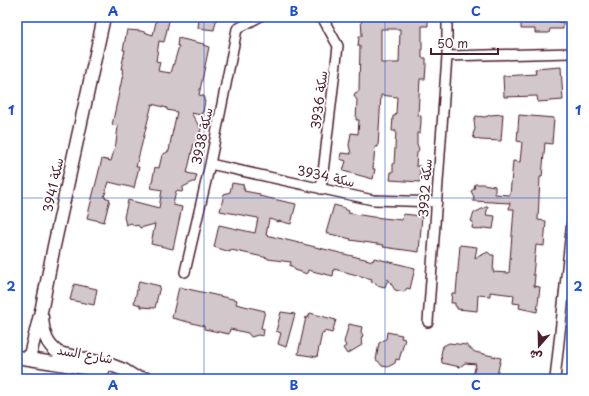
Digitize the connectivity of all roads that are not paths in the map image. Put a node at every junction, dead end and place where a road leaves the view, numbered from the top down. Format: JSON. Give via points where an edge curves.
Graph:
{"nodes":[{"id":1,"x":104,"y":17,"type":"edge"},
{"id":2,"x":258,"y":17,"type":"edge"},
{"id":3,"x":322,"y":17,"type":"edge"},
{"id":4,"x":447,"y":17,"type":"edge"},
{"id":5,"x":572,"y":53,"type":"edge"},
{"id":6,"x":447,"y":56,"type":"junction"},
{"id":7,"x":210,"y":164,"type":"junction"},
{"id":8,"x":322,"y":189,"type":"junction"},
{"id":9,"x":438,"y":202,"type":"junction"},
{"id":10,"x":572,"y":222,"type":"edge"},
{"id":11,"x":185,"y":272,"type":"dead end"},
{"id":12,"x":42,"y":307,"type":"junction"},
{"id":13,"x":428,"y":322,"type":"dead end"},
{"id":14,"x":17,"y":357,"type":"edge"},
{"id":15,"x":29,"y":359,"type":"junction"},
{"id":16,"x":141,"y":378,"type":"edge"},
{"id":17,"x":556,"y":378,"type":"edge"}],
"edges":[{"from":1,"to":12,"type":"street","name":"سكة 3941"},
{"from":2,"to":7,"type":"street","name":"سكة 3938","via":[[237,29]]},
{"from":3,"to":8,"type":"street","name":"سكة 3936","via":[[338,46]]},
{"from":4,"to":6,"type":"street","name":"سكة 3932"},
{"from":5,"to":6,"type":"street"},
{"from":6,"to":9,"type":"street","name":"سكة 3932"},
{"from":7,"to":8,"type":"street","name":"سكة 3934"},
{"from":7,"to":11,"type":"street","name":"سكة 3938"},
{"from":8,"to":9,"type":"street","name":"سكة 3934","via":[[373,200]]},
{"from":9,"to":13,"type":"street","name":"سكة 3932"},
{"from":10,"to":17,"type":"street"},
{"from":12,"to":15,"type":"street","name":"سكة 3941"},
{"from":12,"to":16,"type":"street","via":[[46,338],[53,349],[65,356],[111,365]]},
{"from":14,"to":15,"type":"street","name":"شارع السد"},
{"from":15,"to":16,"type":"street","name":"شارع السد"}]}
